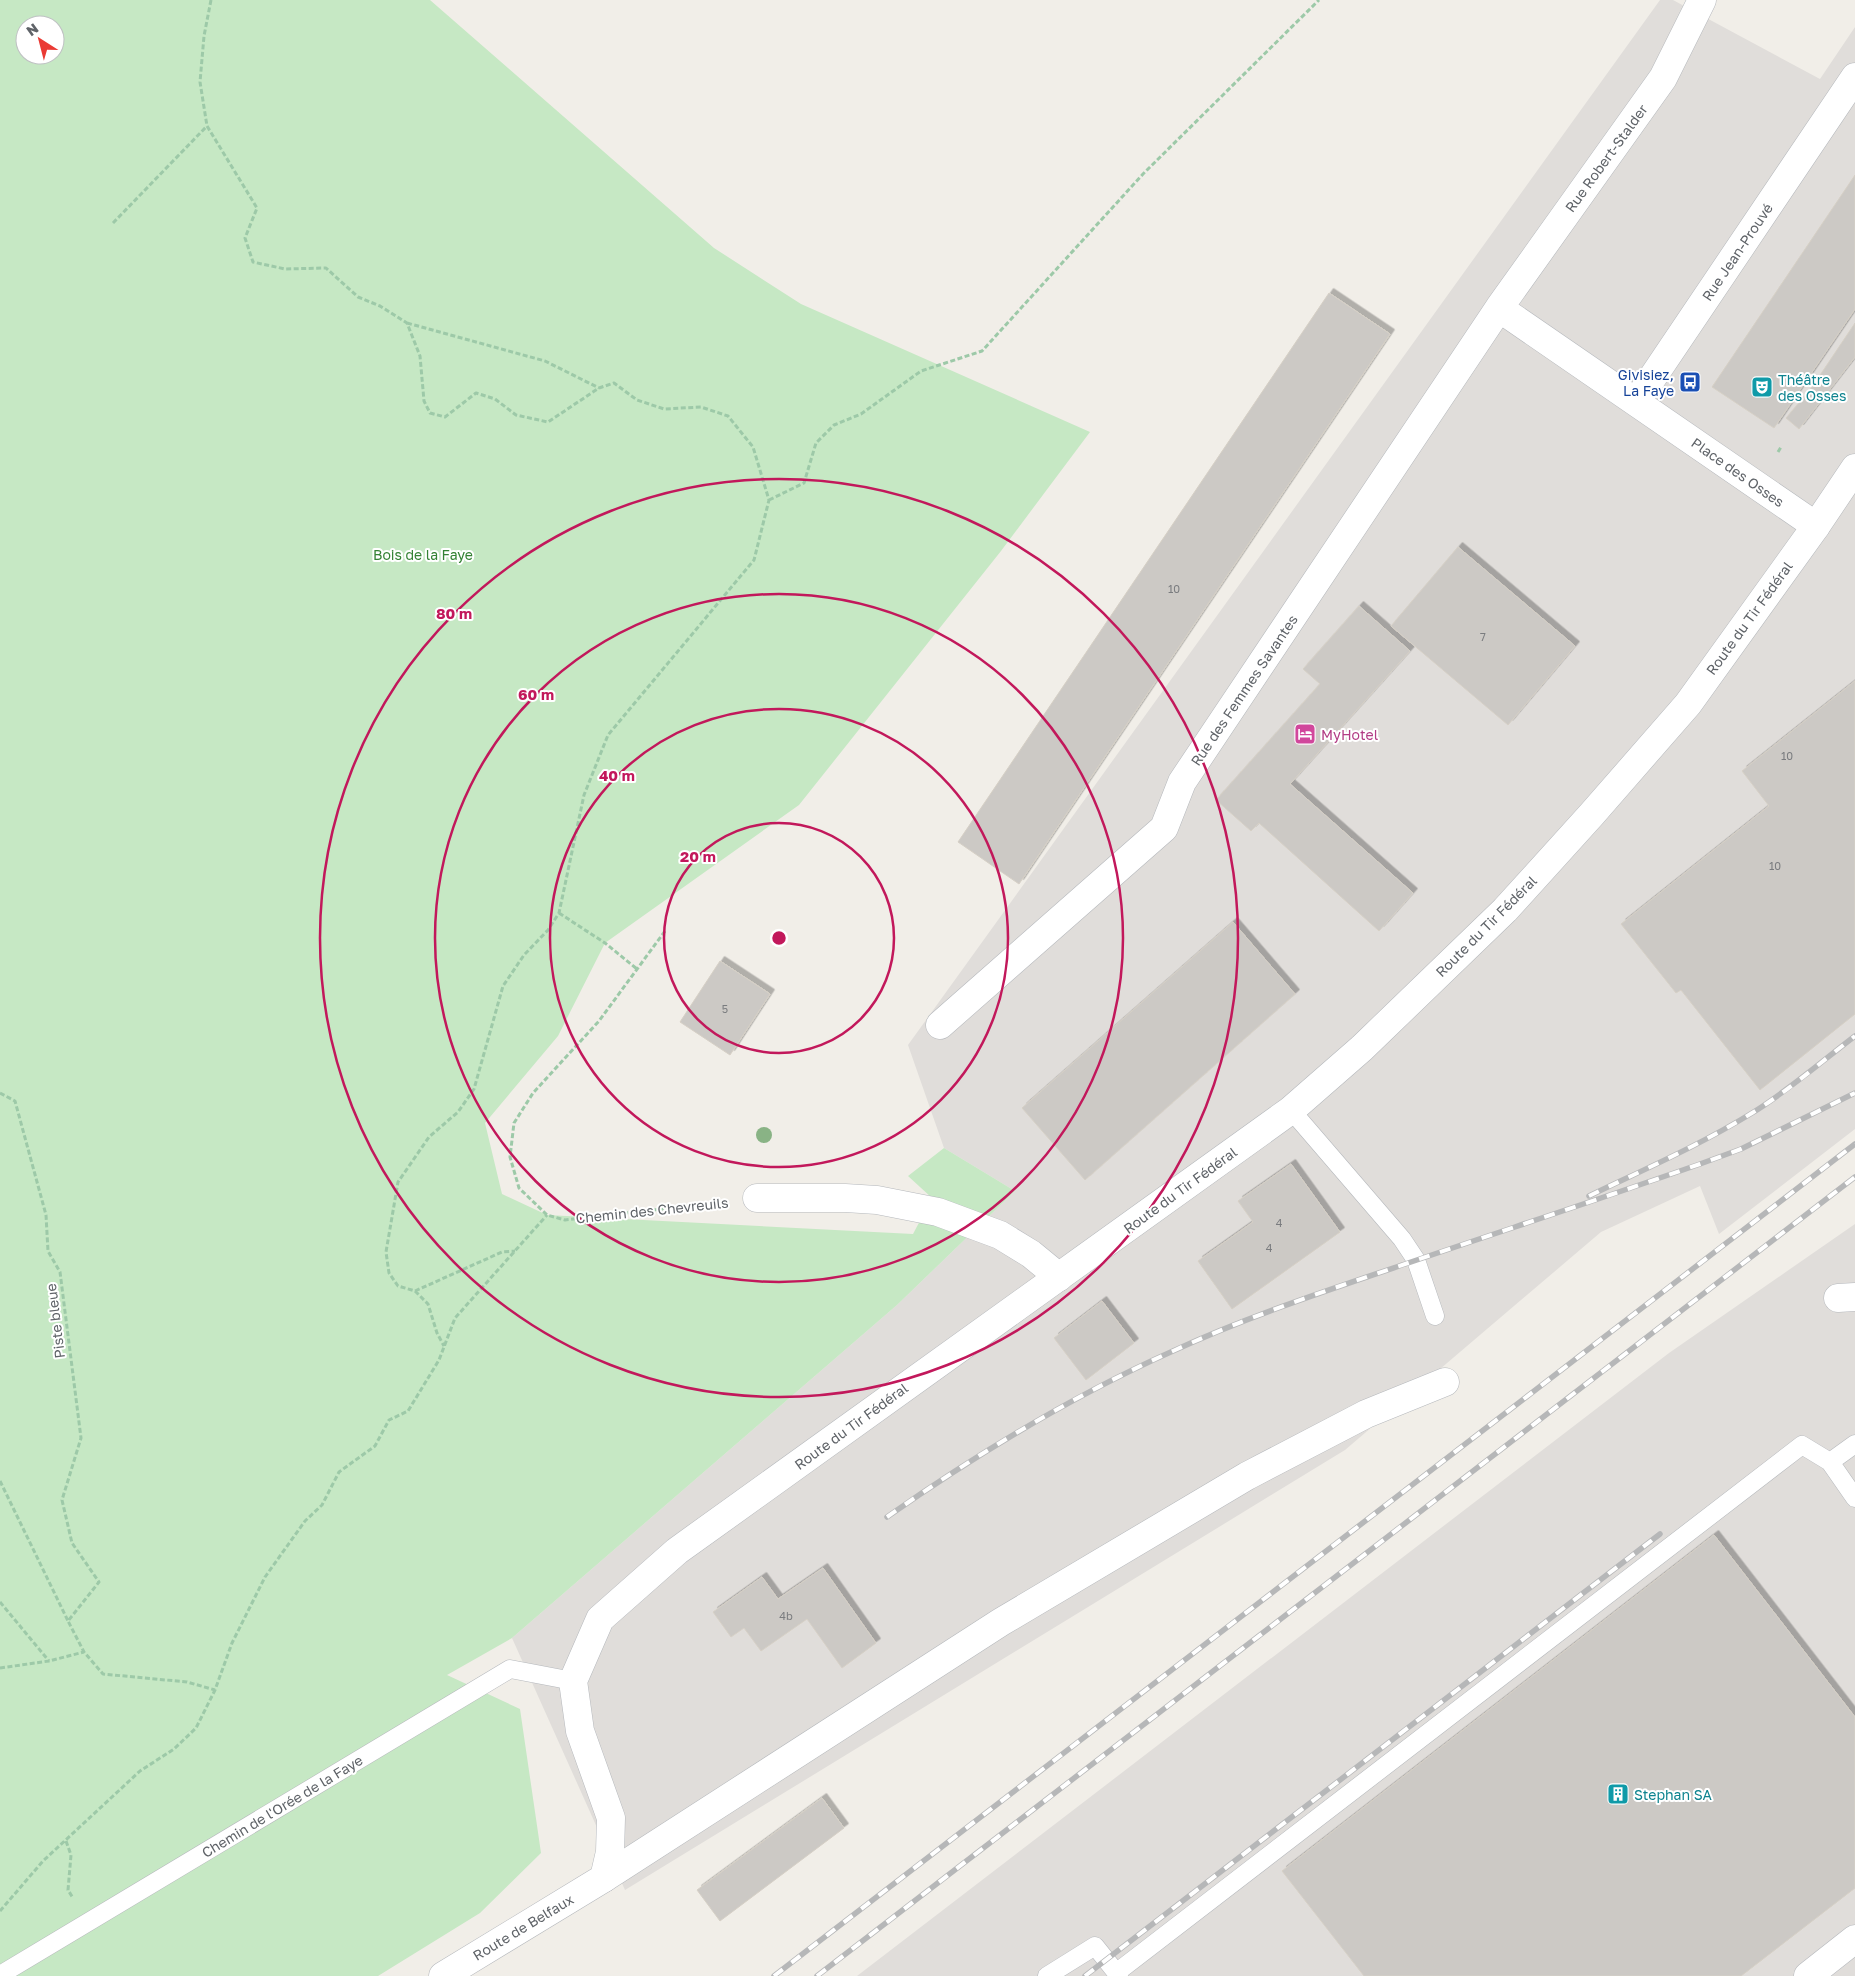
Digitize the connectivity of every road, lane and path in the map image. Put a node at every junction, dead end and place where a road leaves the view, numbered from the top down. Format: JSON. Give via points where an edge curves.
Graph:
{"nodes":[{"id":1,"x":211,"y":0,"type":"edge"},
{"id":2,"x":1319,"y":0,"type":"edge"},
{"id":3,"x":1702,"y":0,"type":"edge"},
{"id":4,"x":1855,"y":77,"type":"edge"},
{"id":5,"x":207,"y":126,"type":"junction"},
{"id":6,"x":113,"y":223,"type":"dead end"},
{"id":7,"x":1499,"y":308,"type":"junction"},
{"id":8,"x":407,"y":323,"type":"junction"},
{"id":9,"x":599,"y":388,"type":"junction"},
{"id":10,"x":1636,"y":402,"type":"junction"},
{"id":11,"x":1781,"y":447,"type":"dead end"},
{"id":12,"x":1778,"y":452,"type":"dead end"},
{"id":13,"x":1855,"y":468,"type":"edge"},
{"id":14,"x":769,"y":500,"type":"junction"},
{"id":15,"x":1816,"y":526,"type":"junction"},
{"id":16,"x":559,"y":913,"type":"junction"},
{"id":17,"x":665,"y":931,"type":"dead end"},
{"id":18,"x":637,"y":969,"type":"junction"},
{"id":19,"x":940,"y":1025,"type":"dead end"},
{"id":20,"x":0,"y":1093,"type":"edge"},
{"id":21,"x":1291,"y":1110,"type":"junction"},
{"id":22,"x":757,"y":1198,"type":"joint"},
{"id":23,"x":547,"y":1215,"type":"junction"},
{"id":24,"x":515,"y":1251,"type":"junction"},
{"id":25,"x":1059,"y":1277,"type":"junction"},
{"id":26,"x":415,"y":1291,"type":"junction"},
{"id":27,"x":1435,"y":1316,"type":"dead end"},
{"id":28,"x":444,"y":1346,"type":"junction"},
{"id":29,"x":1445,"y":1382,"type":"dead end"},
{"id":30,"x":1855,"y":1444,"type":"edge"},
{"id":31,"x":1830,"y":1462,"type":"junction"},
{"id":32,"x":0,"y":1481,"type":"edge"},
{"id":33,"x":1855,"y":1498,"type":"edge"},
{"id":34,"x":0,"y":1602,"type":"edge"},
{"id":35,"x":68,"y":1621,"type":"junction"},
{"id":36,"x":84,"y":1652,"type":"junction"},
{"id":37,"x":48,"y":1661,"type":"junction"},
{"id":38,"x":0,"y":1668,"type":"edge"},
{"id":39,"x":573,"y":1681,"type":"junction"},
{"id":40,"x":215,"y":1690,"type":"junction"},
{"id":41,"x":66,"y":1841,"type":"junction"},
{"id":42,"x":604,"y":1878,"type":"junction"},
{"id":43,"x":68,"y":1890,"type":"dead end"},
{"id":44,"x":0,"y":1911,"type":"edge"},
{"id":45,"x":1855,"y":1939,"type":"edge"},
{"id":46,"x":1118,"y":1974,"type":"edge"},
{"id":47,"x":0,"y":1975,"type":"edge"},
{"id":48,"x":443,"y":1976,"type":"edge"},
{"id":49,"x":1047,"y":1976,"type":"edge"},
{"id":50,"x":1808,"y":1976,"type":"edge"}],
"edges":[{"from":1,"to":5,"type":"path","via":[[200,82]]},
{"from":2,"to":14,"type":"path","via":[[1143,174],[982,351],[921,371],[861,414],[834,425],[816,443],[804,483]]},
{"from":3,"to":7,"type":"street","name":"Rue Robert-Stalder","via":[[1663,78]]},
{"from":4,"to":10,"type":"street","name":"Rue Jean-Prouvé"},
{"from":5,"to":6,"type":"path"},
{"from":5,"to":8,"type":"path","via":[[257,208],[245,238],[253,262],[284,269],[326,268],[358,297]]},
{"from":7,"to":10,"type":"street"},
{"from":7,"to":19,"type":"street","name":"Rue des Femmes Savantes","via":[[1182,782],[1164,828]]},
{"from":8,"to":9,"type":"path","via":[[545,362]]},
{"from":8,"to":9,"type":"path","via":[[420,356],[424,402],[430,413],[445,417],[476,393],[496,399],[516,415],[548,422]]},
{"from":9,"to":14,"type":"path","via":[[614,383],[637,400],[664,409],[701,407],[728,416],[753,447]]},
{"from":10,"to":15,"type":"street","name":"Place des Osses"},
{"from":11,"to":12,"type":"path"},
{"from":13,"to":15,"type":"street","name":"Route du Tir Fédéral"},
{"from":14,"to":16,"type":"path","via":[[754,560],[608,734],[584,794]]},
{"from":15,"to":21,"type":"street","name":"Route du Tir Fédéral","via":[[1688,704],[1592,814],[1505,910],[1362,1048]]},
{"from":16,"to":18,"type":"path"},
{"from":16,"to":26,"type":"path","via":[[502,986],[474,1089],[458,1112],[429,1138],[398,1182],[386,1252],[389,1273],[398,1286]]},
{"from":17,"to":18,"type":"path"},
{"from":18,"to":23,"type":"path","via":[[599,1021],[533,1093],[514,1123],[510,1157],[520,1188]]},
{"from":20,"to":35,"type":"path","name":"Piste bleue","via":[[15,1101],[46,1215],[48,1251],[60,1272],[81,1438],[62,1500],[72,1543],[99,1582]]},
{"from":21,"to":25,"type":"street","name":"Route du Tir Fédéral"},
{"from":21,"to":27,"type":"lane","via":[[1402,1239],[1416,1260]]},
{"from":22,"to":23,"type":"path","name":"Chemin des Chevreuils","via":[[565,1220]]},
{"from":22,"to":25,"type":"street","via":[[877,1200],[938,1212],[1000,1235]]},
{"from":23,"to":24,"type":"path"},
{"from":24,"to":26,"type":"path","via":[[502,1252]]},
{"from":24,"to":28,"type":"path","via":[[456,1318]]},
{"from":25,"to":39,"type":"street","name":"Route du Tir Fédéral","via":[[677,1551],[600,1619]]},
{"from":26,"to":28,"type":"path","via":[[428,1304]]},
{"from":28,"to":40,"type":"path","via":[[408,1411],[389,1420],[375,1446],[339,1472],[322,1505],[305,1521],[265,1578],[232,1643]]},
{"from":29,"to":42,"type":"street","name":"Route de Belfaux","via":[[1366,1414],[1247,1476],[1001,1622]]},
{"from":30,"to":31,"type":"lane"},
{"from":31,"to":33,"type":"lane"},
{"from":31,"to":46,"type":"lane","via":[[1802,1445]]},
{"from":32,"to":35,"type":"path"},
{"from":34,"to":37,"type":"path"},
{"from":35,"to":36,"type":"path"},
{"from":36,"to":37,"type":"path"},
{"from":36,"to":40,"type":"path","via":[[103,1674],[187,1682]]},
{"from":37,"to":38,"type":"path"},
{"from":39,"to":42,"type":"street","via":[[580,1731],[611,1818],[610,1852]]},
{"from":39,"to":47,"type":"lane","name":"Chemin de l'Orée de la Faye","via":[[510,1669]]},
{"from":40,"to":41,"type":"path","via":[[196,1728],[174,1750],[140,1771]]},
{"from":41,"to":43,"type":"path","via":[[71,1855]]},
{"from":41,"to":44,"type":"path","via":[[43,1861]]},
{"from":42,"to":48,"type":"street","name":"Route de Belfaux"},
{"from":45,"to":50,"type":"street"},
{"from":46,"to":49,"type":"lane","via":[[1095,1946]]}]}
